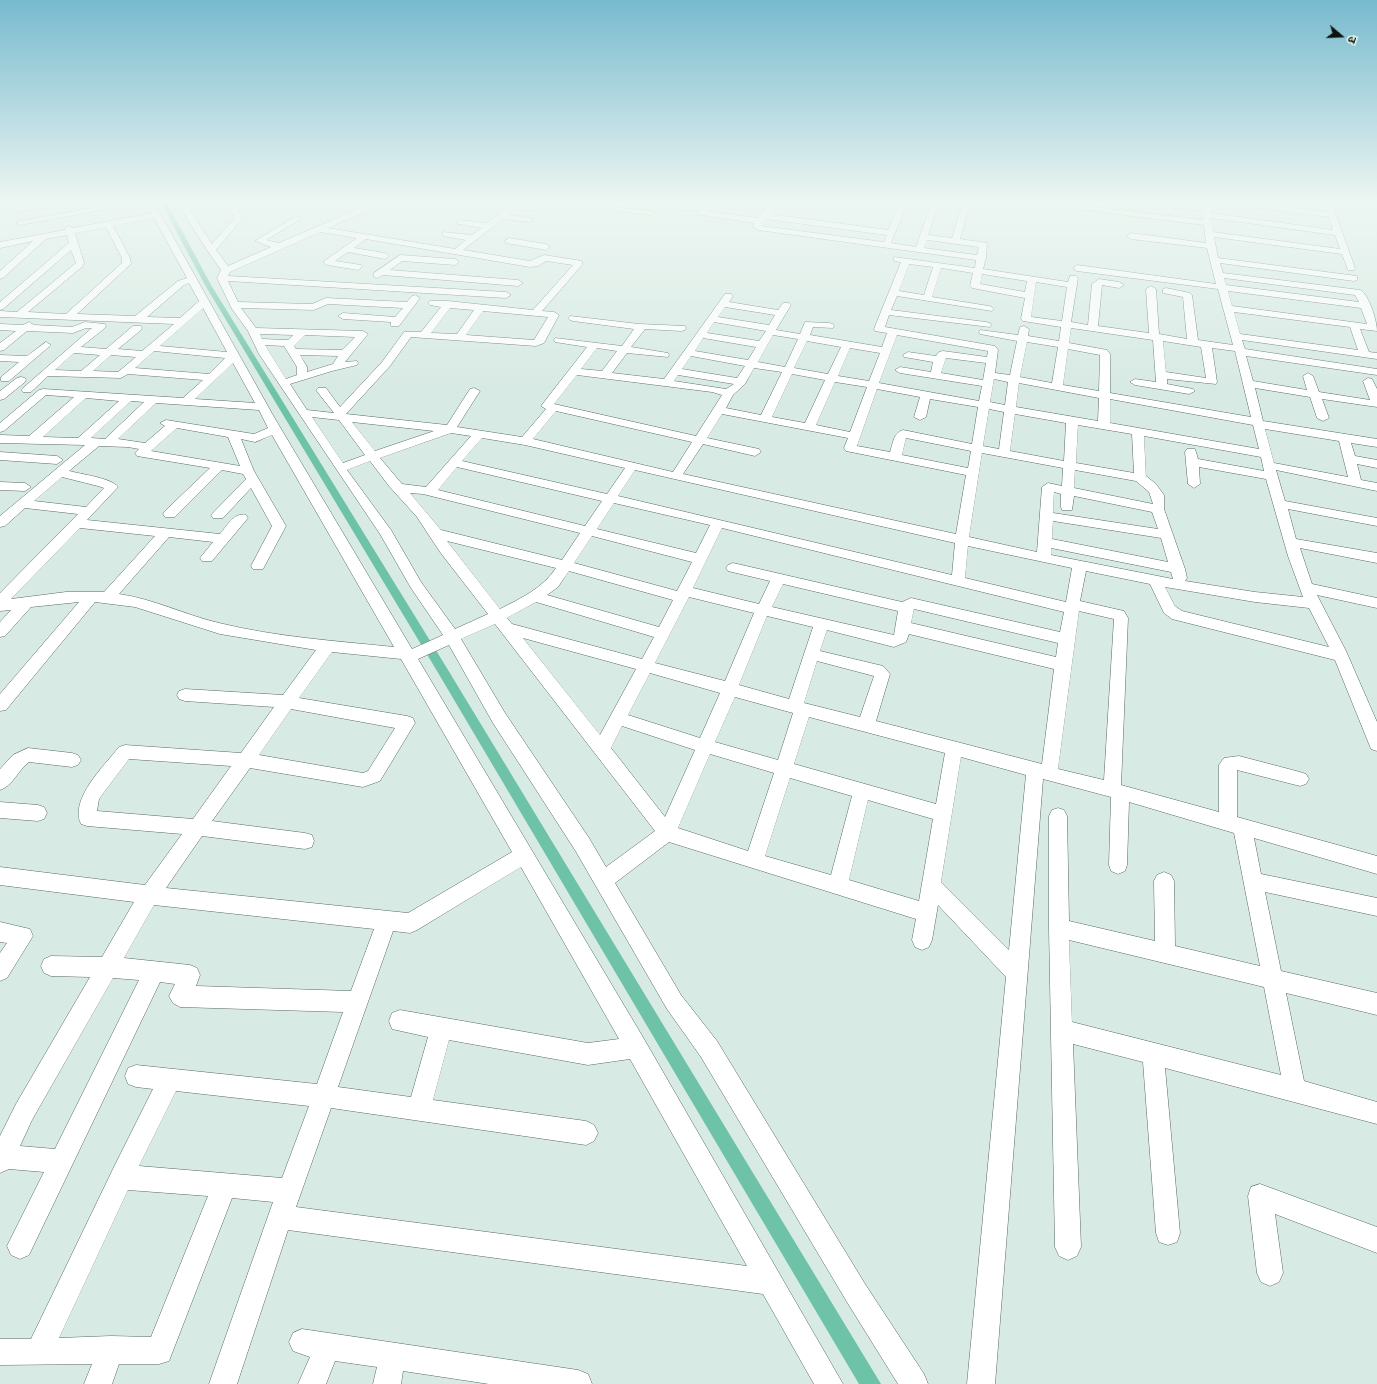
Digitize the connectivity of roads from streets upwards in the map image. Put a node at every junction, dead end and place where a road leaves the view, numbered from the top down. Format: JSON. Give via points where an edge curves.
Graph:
{"nodes":[{"id":1,"x":938,"y":265,"type":"edge"},
{"id":2,"x":11,"y":266,"type":"edge"},
{"id":3,"x":48,"y":266,"type":"edge"},
{"id":4,"x":80,"y":266,"type":"edge"},
{"id":5,"x":125,"y":266,"type":"edge"},
{"id":6,"x":197,"y":266,"type":"edge"},
{"id":7,"x":211,"y":266,"type":"edge"},
{"id":8,"x":243,"y":266,"type":"edge"},
{"id":9,"x":339,"y":266,"type":"edge"},
{"id":10,"x":360,"y":266,"type":"edge"},
{"id":11,"x":390,"y":266,"type":"edge"},
{"id":12,"x":443,"y":266,"type":"edge"},
{"id":13,"x":577,"y":266,"type":"edge"},
{"id":14,"x":904,"y":266,"type":"edge"},
{"id":15,"x":941,"y":266,"type":"edge"},
{"id":16,"x":980,"y":266,"type":"edge"},
{"id":17,"x":1216,"y":266,"type":"edge"},
{"id":18,"x":1258,"y":266,"type":"edge"},
{"id":19,"x":1077,"y":268,"type":"dead end"},
{"id":20,"x":381,"y":272,"type":"junction"},
{"id":21,"x":978,"y":272,"type":"junction"},
{"id":22,"x":1219,"y":275,"type":"junction"},
{"id":23,"x":0,"y":276,"type":"edge"},
{"id":24,"x":433,"y":276,"type":"junction"},
{"id":25,"x":1132,"y":276,"type":"junction"},
{"id":26,"x":1354,"y":278,"type":"dead end"},
{"id":27,"x":1158,"y":279,"type":"junction"},
{"id":28,"x":1032,"y":280,"type":"junction"},
{"id":29,"x":210,"y":283,"type":"junction"},
{"id":30,"x":518,"y":283,"type":"dead end"},
{"id":31,"x":1072,"y":286,"type":"junction"},
{"id":32,"x":1133,"y":286,"type":"junction"},
{"id":33,"x":362,"y":287,"type":"junction"},
{"id":34,"x":1155,"y":289,"type":"junction"},
{"id":35,"x":421,"y":290,"type":"junction"},
{"id":36,"x":994,"y":290,"type":"junction"},
{"id":37,"x":894,"y":293,"type":"junction"},
{"id":38,"x":506,"y":295,"type":"dead end"},
{"id":39,"x":1030,"y":296,"type":"junction"},
{"id":40,"x":1226,"y":298,"type":"junction"},
{"id":41,"x":927,"y":299,"type":"junction"},
{"id":42,"x":1096,"y":299,"type":"junction"},
{"id":43,"x":433,"y":302,"type":"dead end"},
{"id":44,"x":448,"y":304,"type":"junction"},
{"id":45,"x":236,"y":305,"type":"junction"},
{"id":46,"x":410,"y":305,"type":"junction"},
{"id":47,"x":1365,"y":306,"type":"junction"},
{"id":48,"x":0,"y":307,"type":"edge"},
{"id":49,"x":480,"y":308,"type":"junction"},
{"id":50,"x":989,"y":309,"type":"junction"},
{"id":51,"x":536,"y":312,"type":"junction"},
{"id":52,"x":886,"y":312,"type":"junction"},
{"id":53,"x":0,"y":314,"type":"edge"},
{"id":54,"x":20,"y":314,"type":"junction"},
{"id":55,"x":1274,"y":314,"type":"junction"},
{"id":56,"x":1345,"y":314,"type":"dead end"},
{"id":57,"x":42,"y":315,"type":"junction"},
{"id":58,"x":69,"y":316,"type":"junction"},
{"id":59,"x":343,"y":316,"type":"dead end"},
{"id":60,"x":112,"y":318,"type":"junction"},
{"id":61,"x":573,"y":318,"type":"dead end"},
{"id":62,"x":712,"y":319,"type":"junction"},
{"id":63,"x":1026,"y":319,"type":"junction"},
{"id":64,"x":1313,"y":319,"type":"junction"},
{"id":65,"x":183,"y":321,"type":"junction"},
{"id":66,"x":138,"y":323,"type":"junction"},
{"id":67,"x":1066,"y":325,"type":"junction"},
{"id":68,"x":1354,"y":325,"type":"junction"},
{"id":69,"x":101,"y":326,"type":"junction"},
{"id":70,"x":828,"y":326,"type":"dead end"},
{"id":71,"x":0,"y":327,"type":"edge"},
{"id":72,"x":26,"y":327,"type":"junction"},
{"id":73,"x":641,"y":327,"type":"junction"},
{"id":74,"x":681,"y":328,"type":"dead end"},
{"id":75,"x":1093,"y":328,"type":"junction"},
{"id":76,"x":1375,"y":328,"type":"edge"},
{"id":77,"x":985,"y":329,"type":"junction"},
{"id":78,"x":173,"y":330,"type":"junction"},
{"id":79,"x":771,"y":330,"type":"junction"},
{"id":80,"x":304,"y":331,"type":"junction"},
{"id":81,"x":893,"y":332,"type":"junction"},
{"id":82,"x":425,"y":334,"type":"junction"},
{"id":83,"x":701,"y":335,"type":"junction"},
{"id":84,"x":1279,"y":335,"type":"junction"},
{"id":85,"x":1236,"y":336,"type":"junction"},
{"id":86,"x":256,"y":337,"type":"junction"},
{"id":87,"x":460,"y":337,"type":"junction"},
{"id":88,"x":804,"y":337,"type":"junction"},
{"id":89,"x":1156,"y":337,"type":"junction"},
{"id":90,"x":1022,"y":338,"type":"junction"},
{"id":91,"x":559,"y":340,"type":"dead end"},
{"id":92,"x":1193,"y":342,"type":"junction"},
{"id":93,"x":847,"y":344,"type":"junction"},
{"id":94,"x":1063,"y":344,"type":"junction"},
{"id":95,"x":1206,"y":344,"type":"junction"},
{"id":96,"x":46,"y":345,"type":"dead end"},
{"id":97,"x":594,"y":345,"type":"junction"},
{"id":98,"x":763,"y":345,"type":"junction"},
{"id":99,"x":980,"y":345,"type":"junction"},
{"id":100,"x":291,"y":347,"type":"junction"},
{"id":101,"x":0,"y":348,"type":"edge"},
{"id":102,"x":1323,"y":348,"type":"junction"},
{"id":103,"x":623,"y":349,"type":"junction"},
{"id":104,"x":71,"y":350,"type":"junction"},
{"id":105,"x":886,"y":350,"type":"junction"},
{"id":106,"x":1240,"y":350,"type":"junction"},
{"id":107,"x":148,"y":351,"type":"junction"},
{"id":108,"x":109,"y":352,"type":"junction"},
{"id":109,"x":345,"y":353,"type":"junction"},
{"id":110,"x":688,"y":353,"type":"junction"},
{"id":111,"x":1365,"y":354,"type":"junction"},
{"id":112,"x":664,"y":355,"type":"dead end"},
{"id":113,"x":908,"y":355,"type":"dead end"},
{"id":114,"x":234,"y":356,"type":"junction"},
{"id":115,"x":1377,"y":356,"type":"edge"},
{"id":116,"x":0,"y":358,"type":"edge"},
{"id":117,"x":30,"y":359,"type":"junction"},
{"id":118,"x":939,"y":360,"type":"junction"},
{"id":119,"x":990,"y":361,"type":"junction"},
{"id":120,"x":352,"y":363,"type":"dead end"},
{"id":121,"x":752,"y":363,"type":"junction"},
{"id":122,"x":336,"y":367,"type":"junction"},
{"id":123,"x":127,"y":370,"type":"junction"},
{"id":124,"x":789,"y":370,"type":"junction"},
{"id":125,"x":900,"y":370,"type":"dead end"},
{"id":126,"x":574,"y":371,"type":"junction"},
{"id":127,"x":676,"y":371,"type":"junction"},
{"id":128,"x":1377,"y":372,"type":"edge"},
{"id":129,"x":82,"y":375,"type":"junction"},
{"id":130,"x":605,"y":375,"type":"junction"},
{"id":131,"x":1161,"y":375,"type":"junction"},
{"id":132,"x":212,"y":376,"type":"junction"},
{"id":133,"x":935,"y":376,"type":"junction"},
{"id":134,"x":1308,"y":376,"type":"dead end"},
{"id":135,"x":42,"y":377,"type":"junction"},
{"id":136,"x":302,"y":377,"type":"junction"},
{"id":137,"x":833,"y":378,"type":"junction"},
{"id":138,"x":2,"y":379,"type":"edge"},
{"id":139,"x":21,"y":380,"type":"junction"},
{"id":140,"x":989,"y":380,"type":"junction"},
{"id":141,"x":1014,"y":380,"type":"junction"},
{"id":142,"x":1368,"y":381,"type":"dead end"},
{"id":143,"x":741,"y":382,"type":"junction"},
{"id":144,"x":1135,"y":382,"type":"dead end"},
{"id":145,"x":283,"y":383,"type":"junction"},
{"id":146,"x":667,"y":383,"type":"junction"},
{"id":147,"x":1249,"y":384,"type":"junction"},
{"id":148,"x":874,"y":385,"type":"junction"},
{"id":149,"x":1057,"y":387,"type":"junction"},
{"id":150,"x":1162,"y":387,"type":"junction"},
{"id":151,"x":322,"y":390,"type":"dead end"},
{"id":152,"x":474,"y":391,"type":"dead end"},
{"id":153,"x":1189,"y":391,"type":"dead end"},
{"id":154,"x":43,"y":392,"type":"junction"},
{"id":155,"x":728,"y":393,"type":"junction"},
{"id":156,"x":926,"y":394,"type":"junction"},
{"id":157,"x":1315,"y":394,"type":"junction"},
{"id":158,"x":83,"y":395,"type":"junction"},
{"id":159,"x":1105,"y":396,"type":"junction"},
{"id":160,"x":0,"y":397,"type":"edge"},
{"id":161,"x":128,"y":398,"type":"junction"},
{"id":162,"x":153,"y":400,"type":"junction"},
{"id":163,"x":185,"y":402,"type":"junction"},
{"id":164,"x":1377,"y":403,"type":"edge"},
{"id":165,"x":985,"y":405,"type":"junction"},
{"id":166,"x":262,"y":407,"type":"junction"},
{"id":167,"x":554,"y":408,"type":"junction"},
{"id":168,"x":1011,"y":409,"type":"junction"},
{"id":169,"x":719,"y":410,"type":"junction"},
{"id":170,"x":304,"y":413,"type":"junction"},
{"id":171,"x":341,"y":415,"type":"junction"},
{"id":172,"x":920,"y":417,"type":"dead end"},
{"id":173,"x":1323,"y":418,"type":"dead end"},
{"id":174,"x":765,"y":419,"type":"junction"},
{"id":175,"x":1072,"y":420,"type":"junction"},
{"id":176,"x":1258,"y":423,"type":"junction"},
{"id":177,"x":1104,"y":426,"type":"junction"},
{"id":178,"x":809,"y":427,"type":"junction"},
{"id":179,"x":450,"y":428,"type":"junction"},
{"id":180,"x":0,"y":429,"type":"edge"},
{"id":181,"x":275,"y":429,"type":"junction"},
{"id":182,"x":1138,"y":432,"type":"junction"},
{"id":183,"x":480,"y":433,"type":"junction"},
{"id":184,"x":233,"y":434,"type":"junction"},
{"id":185,"x":855,"y":436,"type":"junction"},
{"id":186,"x":0,"y":439,"type":"edge"},
{"id":187,"x":1344,"y":439,"type":"junction"},
{"id":188,"x":32,"y":440,"type":"junction"},
{"id":189,"x":700,"y":440,"type":"junction"},
{"id":190,"x":525,"y":441,"type":"junction"},
{"id":191,"x":1191,"y":441,"type":"junction"},
{"id":192,"x":80,"y":442,"type":"junction"},
{"id":193,"x":102,"y":442,"type":"junction"},
{"id":194,"x":1377,"y":443,"type":"edge"},
{"id":195,"x":148,"y":447,"type":"junction"},
{"id":196,"x":978,"y":448,"type":"junction"},
{"id":197,"x":755,"y":452,"type":"dead end"},
{"id":198,"x":1004,"y":454,"type":"junction"},
{"id":199,"x":0,"y":456,"type":"edge"},
{"id":200,"x":373,"y":456,"type":"junction"},
{"id":201,"x":895,"y":457,"type":"junction"},
{"id":202,"x":1351,"y":459,"type":"junction"},
{"id":203,"x":57,"y":460,"type":"dead end"},
{"id":204,"x":455,"y":462,"type":"junction"},
{"id":205,"x":1192,"y":462,"type":"junction"},
{"id":206,"x":1377,"y":464,"type":"edge"},
{"id":207,"x":1268,"y":465,"type":"junction"},
{"id":208,"x":220,"y":466,"type":"junction"},
{"id":209,"x":632,"y":466,"type":"junction"},
{"id":210,"x":1068,"y":466,"type":"junction"},
{"id":211,"x":340,"y":468,"type":"junction"},
{"id":212,"x":59,"y":473,"type":"junction"},
{"id":213,"x":974,"y":473,"type":"junction"},
{"id":214,"x":251,"y":475,"type":"junction"},
{"id":215,"x":676,"y":476,"type":"junction"},
{"id":216,"x":1140,"y":478,"type":"junction"},
{"id":217,"x":1356,"y":482,"type":"junction"},
{"id":218,"x":1194,"y":484,"type":"dead end"},
{"id":219,"x":0,"y":486,"type":"edge"},
{"id":220,"x":25,"y":487,"type":"dead end"},
{"id":221,"x":1377,"y":487,"type":"edge"},
{"id":222,"x":399,"y":488,"type":"junction"},
{"id":223,"x":1067,"y":490,"type":"junction"},
{"id":224,"x":429,"y":492,"type":"junction"},
{"id":225,"x":611,"y":498,"type":"junction"},
{"id":226,"x":22,"y":504,"type":"junction"},
{"id":227,"x":1280,"y":504,"type":"junction"},
{"id":228,"x":1068,"y":508,"type":"dead end"},
{"id":229,"x":1158,"y":509,"type":"junction"},
{"id":230,"x":89,"y":511,"type":"junction"},
{"id":231,"x":170,"y":514,"type":"dead end"},
{"id":232,"x":218,"y":515,"type":"dead end"},
{"id":233,"x":1045,"y":516,"type":"junction"},
{"id":234,"x":241,"y":518,"type":"dead end"},
{"id":235,"x":1377,"y":522,"type":"edge"},
{"id":236,"x":0,"y":523,"type":"edge"},
{"id":237,"x":76,"y":523,"type":"junction"},
{"id":238,"x":718,"y":523,"type":"junction"},
{"id":239,"x":589,"y":532,"type":"junction"},
{"id":240,"x":164,"y":534,"type":"junction"},
{"id":241,"x":438,"y":534,"type":"junction"},
{"id":242,"x":1167,"y":535,"type":"junction"},
{"id":243,"x":224,"y":539,"type":"junction"},
{"id":244,"x":962,"y":539,"type":"junction"},
{"id":245,"x":1045,"y":542,"type":"junction"},
{"id":246,"x":1291,"y":542,"type":"junction"},
{"id":247,"x":207,"y":558,"type":"dead end"},
{"id":248,"x":1044,"y":558,"type":"junction"},
{"id":249,"x":1377,"y":558,"type":"edge"},
{"id":250,"x":700,"y":559,"type":"junction"},
{"id":251,"x":1080,"y":564,"type":"junction"},
{"id":252,"x":258,"y":566,"type":"dead end"},
{"id":253,"x":566,"y":566,"type":"junction"},
{"id":254,"x":733,"y":568,"type":"dead end"},
{"id":255,"x":1178,"y":569,"type":"junction"},
{"id":256,"x":778,"y":578,"type":"junction"},
{"id":257,"x":1155,"y":580,"type":"junction"},
{"id":258,"x":958,"y":581,"type":"junction"},
{"id":259,"x":1181,"y":585,"type":"junction"},
{"id":260,"x":1307,"y":588,"type":"junction"},
{"id":261,"x":682,"y":594,"type":"junction"},
{"id":262,"x":92,"y":596,"type":"junction"},
{"id":263,"x":108,"y":597,"type":"junction"},
{"id":264,"x":535,"y":597,"type":"junction"},
{"id":265,"x":0,"y":602,"type":"edge"},
{"id":266,"x":26,"y":603,"type":"junction"},
{"id":267,"x":1314,"y":603,"type":"junction"},
{"id":268,"x":1377,"y":603,"type":"edge"},
{"id":269,"x":0,"y":606,"type":"edge"},
{"id":270,"x":1071,"y":606,"type":"junction"},
{"id":271,"x":906,"y":608,"type":"junction"},
{"id":272,"x":763,"y":609,"type":"junction"},
{"id":273,"x":503,"y":622,"type":"junction"},
{"id":274,"x":822,"y":623,"type":"junction"},
{"id":275,"x":904,"y":627,"type":"junction"},
{"id":276,"x":0,"y":632,"type":"edge"},
{"id":277,"x":663,"y":634,"type":"junction"},
{"id":278,"x":1066,"y":639,"type":"junction"},
{"id":279,"x":444,"y":640,"type":"junction"},
{"id":280,"x":328,"y":645,"type":"junction"},
{"id":281,"x":412,"y":654,"type":"junction"},
{"id":282,"x":811,"y":654,"type":"junction"},
{"id":283,"x":1340,"y":656,"type":"junction"},
{"id":284,"x":1064,"y":665,"type":"junction"},
{"id":285,"x":645,"y":666,"type":"junction"},
{"id":286,"x":730,"y":689,"type":"junction"},
{"id":287,"x":186,"y":695,"type":"dead end"},
{"id":288,"x":287,"y":702,"type":"junction"},
{"id":289,"x":0,"y":705,"type":"edge"},
{"id":290,"x":798,"y":708,"type":"junction"},
{"id":291,"x":617,"y":718,"type":"junction"},
{"id":292,"x":866,"y":726,"type":"junction"},
{"id":293,"x":1377,"y":744,"type":"edge"},
{"id":294,"x":705,"y":746,"type":"junction"},
{"id":295,"x":602,"y":748,"type":"junction"},
{"id":296,"x":954,"y":749,"type":"junction"},
{"id":297,"x":72,"y":760,"type":"dead end"},
{"id":298,"x":245,"y":760,"type":"junction"},
{"id":299,"x":784,"y":769,"type":"junction"},
{"id":300,"x":1042,"y":771,"type":"junction"},
{"id":301,"x":1300,"y":779,"type":"dead end"},
{"id":302,"x":0,"y":783,"type":"edge"},
{"id":303,"x":862,"y":791,"type":"junction"},
{"id":304,"x":1116,"y":791,"type":"junction"},
{"id":305,"x":0,"y":810,"type":"edge"},
{"id":306,"x":38,"y":814,"type":"dead end"},
{"id":307,"x":942,"y":814,"type":"junction"},
{"id":308,"x":1058,"y":816,"type":"dead end"},
{"id":309,"x":1235,"y":824,"type":"junction"},
{"id":310,"x":196,"y":827,"type":"junction"},
{"id":311,"x":668,"y":833,"type":"junction"},
{"id":312,"x":305,"y":841,"type":"dead end"},
{"id":313,"x":524,"y":855,"type":"junction"},
{"id":314,"x":754,"y":861,"type":"junction"},
{"id":315,"x":1118,"y":865,"type":"dead end"},
{"id":316,"x":1377,"y":865,"type":"edge"},
{"id":317,"x":0,"y":876,"type":"edge"},
{"id":318,"x":602,"y":881,"type":"junction"},
{"id":319,"x":1164,"y":881,"type":"dead end"},
{"id":320,"x":1253,"y":881,"type":"junction"},
{"id":321,"x":930,"y":884,"type":"junction"},
{"id":322,"x":838,"y":886,"type":"junction"},
{"id":323,"x":149,"y":895,"type":"junction"},
{"id":324,"x":1377,"y":907,"type":"edge"},
{"id":325,"x":926,"y":912,"type":"junction"},
{"id":326,"x":387,"y":920,"type":"junction"},
{"id":327,"x":1059,"y":928,"type":"junction"},
{"id":328,"x":0,"y":932,"type":"edge"},
{"id":329,"x":922,"y":940,"type":"dead end"},
{"id":330,"x":1165,"y":953,"type":"junction"},
{"id":331,"x":51,"y":966,"type":"dead end"},
{"id":332,"x":107,"y":967,"type":"junction"},
{"id":333,"x":0,"y":971,"type":"edge"},
{"id":334,"x":154,"y":973,"type":"junction"},
{"id":335,"x":1018,"y":974,"type":"junction"},
{"id":336,"x":1273,"y":979,"type":"junction"},
{"id":337,"x":357,"y":1002,"type":"junction"},
{"id":338,"x":1377,"y":1004,"type":"edge"},
{"id":339,"x":400,"y":1021,"type":"dead end"},
{"id":340,"x":441,"y":1028,"type":"junction"},
{"id":341,"x":1062,"y":1030,"type":"junction"},
{"id":342,"x":636,"y":1047,"type":"junction"},
{"id":343,"x":1153,"y":1054,"type":"junction"},
{"id":344,"x":136,"y":1076,"type":"dead end"},
{"id":345,"x":170,"y":1080,"type":"junction"},
{"id":346,"x":1295,"y":1090,"type":"junction"},
{"id":347,"x":324,"y":1096,"type":"junction"},
{"id":348,"x":419,"y":1109,"type":"junction"},
{"id":349,"x":1377,"y":1113,"type":"edge"},
{"id":350,"x":586,"y":1133,"type":"dead end"},
{"id":351,"x":1,"y":1159,"type":"edge"},
{"id":352,"x":62,"y":1162,"type":"junction"},
{"id":353,"x":121,"y":1177,"type":"junction"},
{"id":354,"x":225,"y":1185,"type":"junction"},
{"id":355,"x":289,"y":1190,"type":"junction"},
{"id":356,"x":280,"y":1217,"type":"junction"},
{"id":357,"x":1168,"y":1233,"type":"dead end"},
{"id":358,"x":1377,"y":1240,"type":"edge"},
{"id":359,"x":20,"y":1246,"type":"dead end"},
{"id":360,"x":1068,"y":1247,"type":"dead end"},
{"id":361,"x":1270,"y":1273,"type":"dead end"},
{"id":362,"x":770,"y":1282,"type":"junction"},
{"id":363,"x":302,"y":1342,"type":"dead end"},
{"id":364,"x":328,"y":1346,"type":"junction"},
{"id":365,"x":111,"y":1349,"type":"junction"},
{"id":366,"x":0,"y":1352,"type":"edge"},
{"id":367,"x":39,"y":1352,"type":"junction"},
{"id":368,"x":393,"y":1356,"type":"junction"},
{"id":369,"x":98,"y":1384,"type":"edge"},
{"id":370,"x":223,"y":1384,"type":"edge"},
{"id":371,"x":312,"y":1384,"type":"edge"},
{"id":372,"x":387,"y":1384,"type":"edge"},
{"id":373,"x":578,"y":1384,"type":"edge"},
{"id":374,"x":829,"y":1384,"type":"edge"},
{"id":375,"x":914,"y":1384,"type":"edge"},
{"id":376,"x":981,"y":1384,"type":"edge"}],
"edges":[{"from":1,"to":41,"type":"street"},
{"from":2,"to":23,"type":"street"},
{"from":3,"to":48,"type":"street"},
{"from":4,"to":54,"type":"street"},
{"from":5,"to":58,"type":"street"},
{"from":6,"to":29,"type":"street"},
{"from":7,"to":29,"type":"street"},
{"from":8,"to":29,"type":"street"},
{"from":9,"to":10,"type":"street","via":[[354,270]]},
{"from":11,"to":20,"type":"street"},
{"from":12,"to":24,"type":"street"},
{"from":13,"to":51,"type":"street"},
{"from":14,"to":37,"type":"street"},
{"from":15,"to":21,"type":"street"},
{"from":16,"to":21,"type":"street"},
{"from":17,"to":22,"type":"street"},
{"from":18,"to":26,"type":"street"},
{"from":19,"to":25,"type":"street"},
{"from":20,"to":24,"type":"street"},
{"from":20,"to":33,"type":"street"},
{"from":21,"to":28,"type":"street"},
{"from":21,"to":36,"type":"street","via":[[974,285]]},
{"from":22,"to":40,"type":"street"},
{"from":22,"to":47,"type":"street","via":[[1357,292],[1361,294]]},
{"from":24,"to":30,"type":"street"},
{"from":24,"to":35,"type":"street"},
{"from":25,"to":27,"type":"street"},
{"from":25,"to":32,"type":"street"},
{"from":27,"to":34,"type":"street"},
{"from":27,"to":40,"type":"street"},
{"from":28,"to":31,"type":"street"},
{"from":28,"to":39,"type":"street"},
{"from":29,"to":33,"type":"street"},
{"from":29,"to":45,"type":"street"},
{"from":29,"to":65,"type":"street"},
{"from":29,"to":66,"type":"street","via":[[181,284]]},
{"from":29,"to":114,"type":"street"},
{"from":31,"to":42,"type":"street"},
{"from":31,"to":67,"type":"street"},
{"from":32,"to":34,"type":"street"},
{"from":32,"to":42,"type":"street","via":[[1098,282]]},
{"from":33,"to":35,"type":"street"},
{"from":34,"to":89,"type":"street"},
{"from":34,"to":92,"type":"street","via":[[1187,295]]},
{"from":35,"to":38,"type":"street"},
{"from":35,"to":46,"type":"street"},
{"from":36,"to":39,"type":"street"},
{"from":36,"to":50,"type":"street"},
{"from":37,"to":41,"type":"street"},
{"from":37,"to":52,"type":"street"},
{"from":39,"to":63,"type":"street"},
{"from":40,"to":47,"type":"street"},
{"from":40,"to":55,"type":"street"},
{"from":40,"to":56,"type":"street"},
{"from":40,"to":85,"type":"street"},
{"from":41,"to":50,"type":"street"},
{"from":42,"to":75,"type":"street"},
{"from":43,"to":44,"type":"street"},
{"from":44,"to":49,"type":"street"},
{"from":44,"to":82,"type":"street"},
{"from":45,"to":46,"type":"street","via":[[314,307],[326,300]]},
{"from":45,"to":86,"type":"street"},
{"from":46,"to":59,"type":"street","via":[[396,322]]},
{"from":47,"to":76,"type":"street"},
{"from":49,"to":51,"type":"street"},
{"from":49,"to":87,"type":"street"},
{"from":50,"to":77,"type":"street"},
{"from":51,"to":87,"type":"street","via":[[554,315],[538,342]]},
{"from":52,"to":77,"type":"street"},
{"from":52,"to":81,"type":"street","via":[[879,329]]},
{"from":53,"to":54,"type":"street"},
{"from":54,"to":57,"type":"street"},
{"from":55,"to":64,"type":"street"},
{"from":55,"to":84,"type":"street"},
{"from":57,"to":58,"type":"street"},
{"from":57,"to":72,"type":"street"},
{"from":58,"to":60,"type":"street"},
{"from":60,"to":66,"type":"street"},
{"from":60,"to":69,"type":"street"},
{"from":61,"to":73,"type":"street"},
{"from":62,"to":79,"type":"street"},
{"from":62,"to":79,"type":"street","via":[[725,300],[784,309]]},
{"from":62,"to":83,"type":"street"},
{"from":63,"to":67,"type":"street"},
{"from":63,"to":90,"type":"street"},
{"from":64,"to":68,"type":"street"},
{"from":64,"to":102,"type":"street"},
{"from":65,"to":66,"type":"street"},
{"from":65,"to":78,"type":"street"},
{"from":66,"to":69,"type":"street"},
{"from":66,"to":78,"type":"street"},
{"from":66,"to":108,"type":"street"},
{"from":67,"to":75,"type":"street"},
{"from":67,"to":94,"type":"street"},
{"from":68,"to":76,"type":"street"},
{"from":68,"to":111,"type":"street"},
{"from":69,"to":72,"type":"street","via":[[85,325],[73,330]]},
{"from":69,"to":104,"type":"street"},
{"from":70,"to":88,"type":"street","via":[[809,324]]},
{"from":71,"to":72,"type":"street"},
{"from":72,"to":101,"type":"street"},
{"from":73,"to":74,"type":"street"},
{"from":73,"to":103,"type":"street"},
{"from":75,"to":89,"type":"street"},
{"from":77,"to":90,"type":"street"},
{"from":77,"to":99,"type":"street"},
{"from":78,"to":107,"type":"street"},
{"from":79,"to":88,"type":"street"},
{"from":79,"to":98,"type":"street"},
{"from":80,"to":86,"type":"street"},
{"from":80,"to":100,"type":"street"},
{"from":80,"to":109,"type":"street","via":[[363,334]]},
{"from":81,"to":99,"type":"street"},
{"from":81,"to":105,"type":"street"},
{"from":82,"to":87,"type":"street"},
{"from":82,"to":171,"type":"street","via":[[412,333],[406,336],[386,364]]},
{"from":83,"to":98,"type":"street"},
{"from":83,"to":110,"type":"street"},
{"from":84,"to":85,"type":"street"},
{"from":84,"to":102,"type":"street"},
{"from":85,"to":106,"type":"street"},
{"from":86,"to":100,"type":"street"},
{"from":86,"to":145,"type":"street"},
{"from":88,"to":93,"type":"street"},
{"from":88,"to":124,"type":"street"},
{"from":89,"to":92,"type":"street"},
{"from":89,"to":131,"type":"street"},
{"from":90,"to":94,"type":"street"},
{"from":90,"to":141,"type":"street"},
{"from":91,"to":97,"type":"street"},
{"from":92,"to":95,"type":"street"},
{"from":93,"to":105,"type":"street"},
{"from":93,"to":137,"type":"street"},
{"from":94,"to":149,"type":"street"},
{"from":94,"to":159,"type":"street","via":[[1105,354]]},
{"from":95,"to":106,"type":"street"},
{"from":95,"to":131,"type":"street","via":[[1212,382]]},
{"from":96,"to":117,"type":"street"},
{"from":97,"to":103,"type":"street"},
{"from":97,"to":126,"type":"street"},
{"from":98,"to":121,"type":"street"},
{"from":99,"to":119,"type":"street","via":[[993,348]]},
{"from":100,"to":109,"type":"street"},
{"from":100,"to":136,"type":"street","via":[[302,367]]},
{"from":102,"to":111,"type":"street"},
{"from":103,"to":112,"type":"street"},
{"from":103,"to":130,"type":"street"},
{"from":104,"to":108,"type":"street"},
{"from":104,"to":135,"type":"street"},
{"from":105,"to":148,"type":"street"},
{"from":106,"to":128,"type":"street"},
{"from":106,"to":147,"type":"street"},
{"from":107,"to":108,"type":"street"},
{"from":107,"to":114,"type":"street"},
{"from":107,"to":123,"type":"street"},
{"from":108,"to":129,"type":"street"},
{"from":109,"to":122,"type":"street"},
{"from":110,"to":121,"type":"street"},
{"from":110,"to":127,"type":"street"},
{"from":111,"to":115,"type":"street"},
{"from":113,"to":118,"type":"street"},
{"from":114,"to":132,"type":"street"},
{"from":114,"to":166,"type":"street"},
{"from":116,"to":117,"type":"street"},
{"from":117,"to":138,"type":"street"},
{"from":118,"to":119,"type":"street","via":[[944,354]]},
{"from":118,"to":133,"type":"street"},
{"from":119,"to":140,"type":"street"},
{"from":120,"to":122,"type":"street"},
{"from":121,"to":124,"type":"street"},
{"from":121,"to":143,"type":"street"},
{"from":122,"to":136,"type":"street"},
{"from":123,"to":129,"type":"street","via":[[115,376]]},
{"from":123,"to":132,"type":"street"},
{"from":124,"to":137,"type":"street"},
{"from":124,"to":174,"type":"street"},
{"from":125,"to":133,"type":"street"},
{"from":126,"to":130,"type":"street"},
{"from":126,"to":167,"type":"street","via":[[547,404]]},
{"from":127,"to":143,"type":"street"},
{"from":127,"to":146,"type":"street"},
{"from":129,"to":135,"type":"street"},
{"from":130,"to":146,"type":"street"},
{"from":131,"to":150,"type":"street"},
{"from":132,"to":163,"type":"street"},
{"from":133,"to":140,"type":"street"},
{"from":134,"to":157,"type":"street"},
{"from":135,"to":139,"type":"street"},
{"from":135,"to":154,"type":"street","via":[[27,390]]},
{"from":136,"to":145,"type":"street"},
{"from":137,"to":148,"type":"street"},
{"from":137,"to":178,"type":"street"},
{"from":138,"to":139,"type":"street"},
{"from":139,"to":160,"type":"street"},
{"from":140,"to":141,"type":"street"},
{"from":140,"to":165,"type":"street"},
{"from":141,"to":149,"type":"street"},
{"from":141,"to":168,"type":"street"},
{"from":142,"to":164,"type":"street"},
{"from":143,"to":155,"type":"street","via":[[736,389]]},
{"from":144,"to":150,"type":"street"},
{"from":145,"to":170,"type":"street"},
{"from":146,"to":155,"type":"street"},
{"from":147,"to":157,"type":"street"},
{"from":147,"to":176,"type":"street"},
{"from":148,"to":156,"type":"street"},
{"from":148,"to":185,"type":"street"},
{"from":149,"to":159,"type":"street"},
{"from":150,"to":153,"type":"street"},
{"from":151,"to":171,"type":"street"},
{"from":152,"to":179,"type":"street"},
{"from":154,"to":158,"type":"street"},
{"from":154,"to":180,"type":"street"},
{"from":155,"to":169,"type":"street"},
{"from":156,"to":165,"type":"street"},
{"from":156,"to":172,"type":"street"},
{"from":157,"to":164,"type":"street"},
{"from":157,"to":173,"type":"street"},
{"from":158,"to":161,"type":"street"},
{"from":158,"to":188,"type":"street"},
{"from":159,"to":176,"type":"street"},
{"from":159,"to":177,"type":"street"},
{"from":161,"to":162,"type":"street"},
{"from":161,"to":192,"type":"street"},
{"from":162,"to":163,"type":"street"},
{"from":162,"to":193,"type":"street"},
{"from":163,"to":166,"type":"street"},
{"from":165,"to":168,"type":"street"},
{"from":165,"to":196,"type":"street"},
{"from":166,"to":181,"type":"street"},
{"from":167,"to":189,"type":"street"},
{"from":167,"to":190,"type":"street"},
{"from":168,"to":175,"type":"street"},
{"from":168,"to":198,"type":"street"},
{"from":169,"to":174,"type":"street"},
{"from":169,"to":189,"type":"street"},
{"from":170,"to":171,"type":"street"},
{"from":170,"to":211,"type":"street"},
{"from":171,"to":179,"type":"street"},
{"from":171,"to":200,"type":"street"},
{"from":174,"to":178,"type":"street"},
{"from":175,"to":177,"type":"street"},
{"from":175,"to":210,"type":"street"},
{"from":176,"to":187,"type":"street"},
{"from":176,"to":207,"type":"street"},
{"from":177,"to":182,"type":"street"},
{"from":178,"to":185,"type":"street"},
{"from":179,"to":183,"type":"street"},
{"from":179,"to":200,"type":"street"},
{"from":181,"to":184,"type":"street","via":[[255,438]]},
{"from":181,"to":281,"type":"street"},
{"from":182,"to":191,"type":"street"},
{"from":182,"to":216,"type":"street"},
{"from":183,"to":190,"type":"street"},
{"from":183,"to":204,"type":"street"},
{"from":184,"to":195,"type":"street","via":[[170,423]]},
{"from":184,"to":214,"type":"street"},
{"from":185,"to":201,"type":"street","via":[[850,446],[852,449]]},
{"from":186,"to":188,"type":"street"},
{"from":187,"to":194,"type":"street"},
{"from":187,"to":202,"type":"street"},
{"from":188,"to":192,"type":"street"},
{"from":189,"to":197,"type":"street"},
{"from":189,"to":215,"type":"street"},
{"from":190,"to":209,"type":"street"},
{"from":191,"to":205,"type":"street"},
{"from":191,"to":207,"type":"street"},
{"from":192,"to":193,"type":"street"},
{"from":193,"to":195,"type":"street","via":[[128,442]]},
{"from":193,"to":212,"type":"street"},
{"from":195,"to":208,"type":"street","via":[[141,453]]},
{"from":196,"to":198,"type":"street"},
{"from":196,"to":201,"type":"street","via":[[903,434]]},
{"from":196,"to":213,"type":"street"},
{"from":198,"to":210,"type":"street"},
{"from":199,"to":203,"type":"street"},
{"from":200,"to":211,"type":"street"},
{"from":200,"to":222,"type":"street"},
{"from":201,"to":213,"type":"street"},
{"from":202,"to":206,"type":"street"},
{"from":202,"to":217,"type":"street"},
{"from":204,"to":224,"type":"street"},
{"from":204,"to":225,"type":"street"},
{"from":205,"to":207,"type":"street"},
{"from":205,"to":218,"type":"street"},
{"from":207,"to":217,"type":"street"},
{"from":207,"to":227,"type":"street"},
{"from":208,"to":214,"type":"street"},
{"from":208,"to":231,"type":"street"},
{"from":209,"to":215,"type":"street"},
{"from":209,"to":225,"type":"street"},
{"from":210,"to":216,"type":"street"},
{"from":210,"to":223,"type":"street"},
{"from":211,"to":279,"type":"street","via":[[386,532]]},
{"from":212,"to":226,"type":"street"},
{"from":212,"to":230,"type":"street","via":[[112,487]]},
{"from":213,"to":244,"type":"street"},
{"from":214,"to":232,"type":"street"},
{"from":214,"to":252,"type":"street","via":[[279,526]]},
{"from":215,"to":244,"type":"street"},
{"from":216,"to":229,"type":"street","via":[[1155,489],[1160,506]]},
{"from":217,"to":221,"type":"street"},
{"from":219,"to":220,"type":"street"},
{"from":222,"to":224,"type":"street"},
{"from":222,"to":241,"type":"street"},
{"from":223,"to":228,"type":"street"},
{"from":223,"to":229,"type":"street"},
{"from":223,"to":233,"type":"street","via":[[1048,487]]},
{"from":224,"to":239,"type":"street"},
{"from":225,"to":238,"type":"street"},
{"from":225,"to":239,"type":"street"},
{"from":226,"to":230,"type":"street"},
{"from":226,"to":236,"type":"street"},
{"from":227,"to":235,"type":"street"},
{"from":227,"to":246,"type":"street"},
{"from":229,"to":242,"type":"street"},
{"from":230,"to":237,"type":"street"},
{"from":233,"to":242,"type":"street"},
{"from":233,"to":245,"type":"street"},
{"from":234,"to":243,"type":"street"},
{"from":237,"to":240,"type":"street"},
{"from":237,"to":265,"type":"street"},
{"from":238,"to":250,"type":"street"},
{"from":238,"to":258,"type":"street"},
{"from":239,"to":250,"type":"street"},
{"from":239,"to":253,"type":"street"},
{"from":240,"to":243,"type":"street"},
{"from":240,"to":263,"type":"street"},
{"from":241,"to":253,"type":"street"},
{"from":241,"to":273,"type":"street","via":[[445,549]]},
{"from":242,"to":255,"type":"street"},
{"from":243,"to":247,"type":"street"},
{"from":244,"to":248,"type":"street"},
{"from":244,"to":258,"type":"street"},
{"from":245,"to":248,"type":"street"},
{"from":245,"to":255,"type":"street"},
{"from":246,"to":249,"type":"street"},
{"from":246,"to":260,"type":"street"},
{"from":248,"to":251,"type":"street"},
{"from":250,"to":261,"type":"street"},
{"from":251,"to":257,"type":"street"},
{"from":251,"to":270,"type":"street"},
{"from":253,"to":261,"type":"street"},
{"from":253,"to":264,"type":"street","via":[[553,584]]},
{"from":254,"to":256,"type":"street"},
{"from":255,"to":259,"type":"street"},
{"from":256,"to":271,"type":"street"},
{"from":256,"to":272,"type":"street"},
{"from":257,"to":259,"type":"street"},
{"from":257,"to":283,"type":"street","via":[[1169,609],[1177,615]]},
{"from":258,"to":270,"type":"street"},
{"from":259,"to":267,"type":"street","via":[[1262,598]]},
{"from":260,"to":267,"type":"street"},
{"from":260,"to":268,"type":"street"},
{"from":261,"to":272,"type":"street"},
{"from":261,"to":277,"type":"street"},
{"from":262,"to":263,"type":"street"},
{"from":262,"to":266,"type":"street"},
{"from":262,"to":289,"type":"street"},
{"from":263,"to":280,"type":"street","via":[[146,605],[219,628]]},
{"from":264,"to":273,"type":"street"},
{"from":264,"to":277,"type":"street"},
{"from":266,"to":269,"type":"street"},
{"from":266,"to":276,"type":"street"},
{"from":267,"to":283,"type":"street"},
{"from":270,"to":278,"type":"street"},
{"from":270,"to":304,"type":"street","via":[[1119,615],[1121,618]]},
{"from":271,"to":275,"type":"street"},
{"from":271,"to":278,"type":"street","via":[[911,603]]},
{"from":272,"to":274,"type":"street"},
{"from":272,"to":286,"type":"street"},
{"from":273,"to":279,"type":"street"},
{"from":273,"to":285,"type":"street"},
{"from":273,"to":295,"type":"street"},
{"from":274,"to":275,"type":"street","via":[[896,641],[901,638]]},
{"from":274,"to":282,"type":"street"},
{"from":275,"to":284,"type":"street"},
{"from":277,"to":285,"type":"street"},
{"from":278,"to":284,"type":"street"},
{"from":279,"to":281,"type":"street"},
{"from":279,"to":318,"type":"street","via":[[546,788]]},
{"from":280,"to":281,"type":"street"},
{"from":280,"to":288,"type":"street"},
{"from":281,"to":313,"type":"street"},
{"from":282,"to":290,"type":"street"},
{"from":282,"to":292,"type":"street","via":[[876,670],[882,674]]},
{"from":283,"to":293,"type":"street"},
{"from":284,"to":300,"type":"street"},
{"from":285,"to":286,"type":"street"},
{"from":285,"to":291,"type":"street"},
{"from":286,"to":290,"type":"street"},
{"from":286,"to":294,"type":"street"},
{"from":287,"to":288,"type":"street"},
{"from":288,"to":298,"type":"street"},
{"from":288,"to":298,"type":"street","via":[[407,723],[374,776],[363,780]]},
{"from":290,"to":292,"type":"street"},
{"from":290,"to":299,"type":"street"},
{"from":291,"to":294,"type":"street"},
{"from":291,"to":295,"type":"street"},
{"from":292,"to":296,"type":"street"},
{"from":294,"to":299,"type":"street"},
{"from":294,"to":311,"type":"street"},
{"from":295,"to":311,"type":"street"},
{"from":296,"to":300,"type":"street"},
{"from":296,"to":307,"type":"street"},
{"from":297,"to":302,"type":"street","via":[[24,756]]},
{"from":298,"to":310,"type":"street"},
{"from":298,"to":310,"type":"street","via":[[125,752],[90,797],[87,818]]},
{"from":299,"to":303,"type":"street"},
{"from":299,"to":314,"type":"street"},
{"from":300,"to":304,"type":"street"},
{"from":300,"to":335,"type":"street"},
{"from":301,"to":309,"type":"street","via":[[1239,763],[1230,763],[1228,765]]},
{"from":303,"to":307,"type":"street"},
{"from":303,"to":322,"type":"street"},
{"from":304,"to":309,"type":"street"},
{"from":304,"to":315,"type":"street"},
{"from":305,"to":306,"type":"street"},
{"from":307,"to":321,"type":"street"},
{"from":308,"to":327,"type":"street"},
{"from":309,"to":316,"type":"street"},
{"from":309,"to":320,"type":"street"},
{"from":310,"to":312,"type":"street"},
{"from":310,"to":323,"type":"street"},
{"from":311,"to":314,"type":"street"},
{"from":311,"to":318,"type":"street"},
{"from":313,"to":326,"type":"street","via":[[410,923]]},
{"from":313,"to":342,"type":"street"},
{"from":314,"to":322,"type":"street"},
{"from":317,"to":323,"type":"street"},
{"from":318,"to":375,"type":"street","via":[[674,1002],[709,1049]]},
{"from":319,"to":330,"type":"street"},
{"from":320,"to":324,"type":"street"},
{"from":320,"to":336,"type":"street"},
{"from":321,"to":325,"type":"street"},
{"from":321,"to":335,"type":"street"},
{"from":322,"to":325,"type":"street"},
{"from":323,"to":326,"type":"street"},
{"from":323,"to":332,"type":"street"},
{"from":325,"to":329,"type":"street"},
{"from":326,"to":337,"type":"street"},
{"from":327,"to":330,"type":"street"},
{"from":327,"to":341,"type":"street"},
{"from":328,"to":333,"type":"street","via":[[23,936]]},
{"from":330,"to":336,"type":"street"},
{"from":331,"to":332,"type":"street"},
{"from":332,"to":334,"type":"street"},
{"from":332,"to":351,"type":"street","via":[[24,1112]]},
{"from":334,"to":337,"type":"street","via":[[190,975],[180,996]]},
{"from":334,"to":352,"type":"street"},
{"from":335,"to":376,"type":"street"},
{"from":336,"to":338,"type":"street"},
{"from":336,"to":346,"type":"street"},
{"from":337,"to":347,"type":"street"},
{"from":339,"to":340,"type":"street"},
{"from":340,"to":342,"type":"street","via":[[588,1054]]},
{"from":340,"to":348,"type":"street"},
{"from":341,"to":343,"type":"street"},
{"from":341,"to":360,"type":"street"},
{"from":342,"to":362,"type":"street"},
{"from":343,"to":346,"type":"street"},
{"from":343,"to":357,"type":"street"},
{"from":344,"to":345,"type":"street"},
{"from":345,"to":347,"type":"street"},
{"from":345,"to":353,"type":"street"},
{"from":346,"to":349,"type":"street"},
{"from":347,"to":348,"type":"street"},
{"from":347,"to":355,"type":"street"},
{"from":348,"to":350,"type":"street"},
{"from":351,"to":352,"type":"street"},
{"from":352,"to":359,"type":"street"},
{"from":353,"to":354,"type":"street"},
{"from":353,"to":367,"type":"street"},
{"from":354,"to":355,"type":"street"},
{"from":354,"to":365,"type":"street","via":[[159,1351]]},
{"from":355,"to":356,"type":"street"},
{"from":356,"to":362,"type":"street"},
{"from":356,"to":370,"type":"street"},
{"from":358,"to":361,"type":"street","via":[[1260,1196]]},
{"from":362,"to":374,"type":"street"},
{"from":363,"to":364,"type":"street"},
{"from":364,"to":368,"type":"street"},
{"from":364,"to":371,"type":"street"},
{"from":365,"to":367,"type":"street"},
{"from":365,"to":369,"type":"street"},
{"from":366,"to":367,"type":"street"},
{"from":368,"to":372,"type":"street"},
{"from":368,"to":373,"type":"street"}]}
